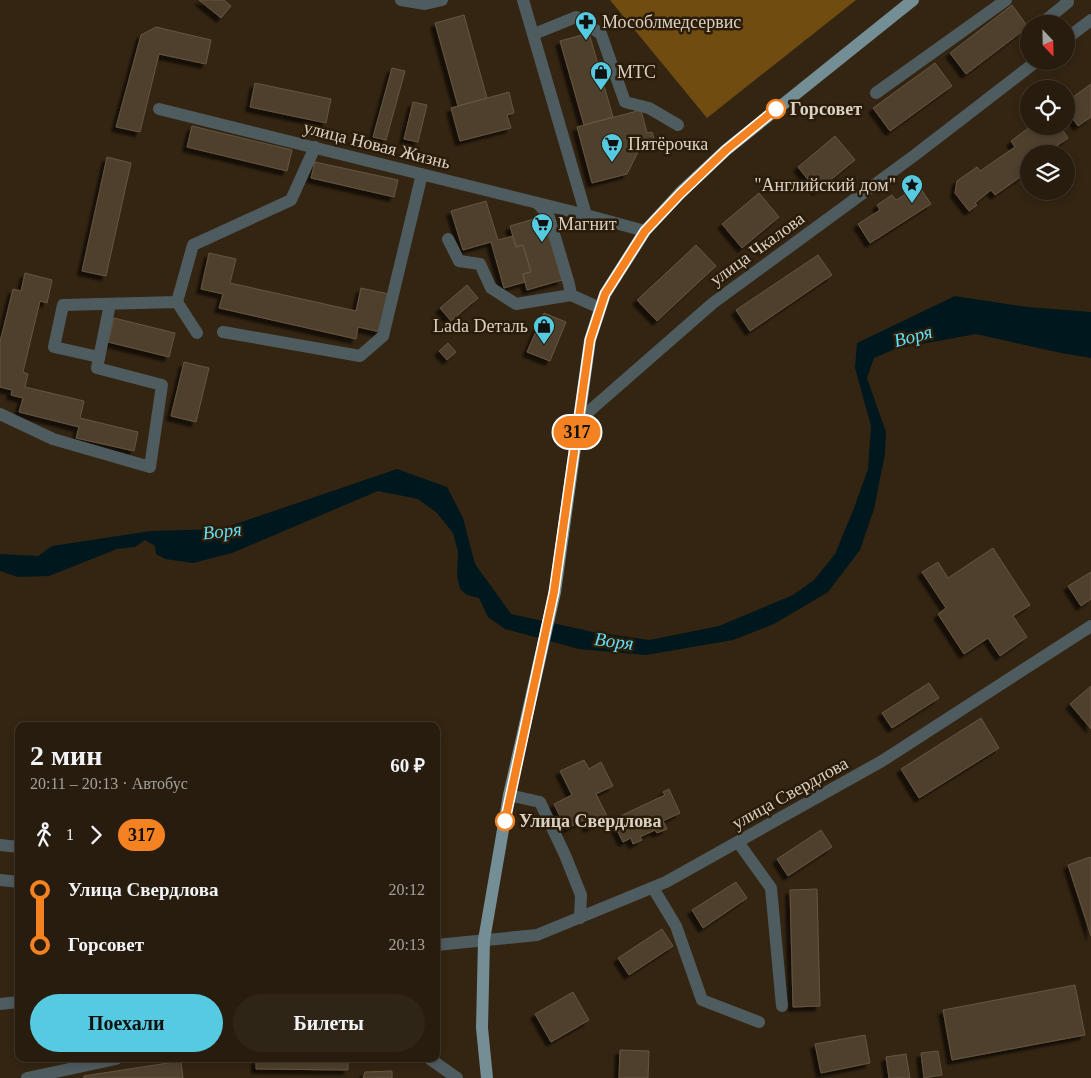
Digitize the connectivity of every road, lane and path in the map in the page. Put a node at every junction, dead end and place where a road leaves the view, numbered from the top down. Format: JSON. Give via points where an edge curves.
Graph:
{"nodes":[{"id":1,"x":401,"y":0,"type":"edge"},
{"id":2,"x":442,"y":0,"type":"edge"},
{"id":3,"x":523,"y":0,"type":"edge"},
{"id":4,"x":913,"y":0,"type":"edge"},
{"id":5,"x":1006,"y":0,"type":"edge"},
{"id":6,"x":1066,"y":0,"type":"edge"},
{"id":7,"x":1052,"y":15,"type":"edge"},
{"id":8,"x":1091,"y":20,"type":"edge"},
{"id":9,"x":1075,"y":32,"type":"edge"},
{"id":10,"x":534,"y":34,"type":"junction"},
{"id":11,"x":1025,"y":70,"type":"edge"},
{"id":12,"x":876,"y":93,"type":"dead end"},
{"id":13,"x":159,"y":109,"type":"dead end"},
{"id":14,"x":678,"y":125,"type":"dead end"},
{"id":15,"x":315,"y":147,"type":"junction"},
{"id":16,"x":422,"y":174,"type":"junction"},
{"id":17,"x":537,"y":202,"type":"junction"},
{"id":18,"x":586,"y":215,"type":"junction"},
{"id":19,"x":645,"y":231,"type":"junction"},
{"id":20,"x":448,"y":239,"type":"dead end"},
{"id":21,"x":570,"y":295,"type":"junction"},
{"id":22,"x":177,"y":302,"type":"junction"},
{"id":23,"x":110,"y":304,"type":"junction"},
{"id":24,"x":600,"y":308,"type":"junction"},
{"id":25,"x":224,"y":332,"type":"dead end"},
{"id":26,"x":197,"y":333,"type":"dead end"},
{"id":27,"x":99,"y":357,"type":"junction"},
{"id":28,"x":0,"y":414,"type":"edge"},
{"id":29,"x":578,"y":420,"type":"junction"},
{"id":30,"x":1091,"y":626,"type":"edge"},
{"id":31,"x":509,"y":795,"type":"junction"},
{"id":32,"x":738,"y":842,"type":"junction"},
{"id":33,"x":0,"y":845,"type":"edge"},
{"id":34,"x":15,"y":847,"type":"edge"},
{"id":35,"x":0,"y":880,"type":"edge"},
{"id":36,"x":15,"y":882,"type":"edge"},
{"id":37,"x":653,"y":888,"type":"junction"},
{"id":38,"x":580,"y":918,"type":"junction"},
{"id":39,"x":484,"y":940,"type":"junction"},
{"id":40,"x":440,"y":945,"type":"edge"},
{"id":41,"x":15,"y":999,"type":"edge"},
{"id":42,"x":0,"y":1004,"type":"edge"},
{"id":43,"x":782,"y":1006,"type":"dead end"},
{"id":44,"x":760,"y":1022,"type":"dead end"},
{"id":45,"x":102,"y":1062,"type":"edge"},
{"id":46,"x":434,"y":1062,"type":"edge"},
{"id":47,"x":28,"y":1078,"type":"edge"},
{"id":48,"x":457,"y":1078,"type":"edge"},
{"id":49,"x":488,"y":1078,"type":"edge"}],
"edges":[{"from":1,"to":2,"type":"street","via":[[425,4]]},
{"from":3,"to":10,"type":"street"},
{"from":4,"to":19,"type":"main road","via":[[726,150]]},
{"from":5,"to":12,"type":"street"},
{"from":6,"to":7,"type":"street","via":[[1068,2]]},
{"from":8,"to":9,"type":"street"},
{"from":10,"to":14,"type":"street","via":[[576,17],[601,34],[625,102],[649,108]]},
{"from":10,"to":18,"type":"street"},
{"from":11,"to":29,"type":"street","name":"улица Чкалова","via":[[713,303]]},
{"from":13,"to":15,"type":"street","name":"улица Новая Жизнь"},
{"from":15,"to":16,"type":"street","name":"улица Новая Жизнь"},
{"from":15,"to":22,"type":"street","via":[[291,200],[193,245]]},
{"from":16,"to":17,"type":"street","name":"улица Новая Жизнь"},
{"from":16,"to":25,"type":"street","via":[[384,336],[360,356]]},
{"from":17,"to":18,"type":"street","name":"улица Новая Жизнь"},
{"from":17,"to":21,"type":"street","via":[[548,214]]},
{"from":18,"to":19,"type":"street","name":"улица Новая Жизнь"},
{"from":19,"to":24,"type":"main road","via":[[605,294]]},
{"from":20,"to":21,"type":"street","via":[[459,261],[480,264],[491,288],[516,304]]},
{"from":21,"to":24,"type":"street"},
{"from":22,"to":23,"type":"street"},
{"from":22,"to":26,"type":"street"},
{"from":23,"to":27,"type":"street"},
{"from":23,"to":27,"type":"street","via":[[62,305],[54,347]]},
{"from":24,"to":29,"type":"main road","via":[[590,340]]},
{"from":27,"to":28,"type":"street","via":[[97,368],[162,385],[150,467],[53,439]]},
{"from":29,"to":31,"type":"main road","via":[[554,592]]},
{"from":30,"to":32,"type":"street","name":"улица Свердлова","via":[[882,761]]},
{"from":31,"to":38,"type":"street","via":[[540,802],[581,895]]},
{"from":31,"to":39,"type":"main road"},
{"from":32,"to":37,"type":"street","name":"улица Свердлова"},
{"from":32,"to":43,"type":"street","via":[[771,888]]},
{"from":33,"to":34,"type":"street"},
{"from":35,"to":36,"type":"street"},
{"from":37,"to":38,"type":"street","name":"улица Свердлова"},
{"from":37,"to":44,"type":"street","via":[[676,926],[702,1000]]},
{"from":38,"to":39,"type":"street","name":"улица Свердлова","via":[[538,935]]},
{"from":39,"to":40,"type":"street","name":"улица Свердлова"},
{"from":39,"to":49,"type":"main road","via":[[482,1028]]},
{"from":41,"to":42,"type":"street"},
{"from":45,"to":47,"type":"street"},
{"from":46,"to":48,"type":"street"}]}
